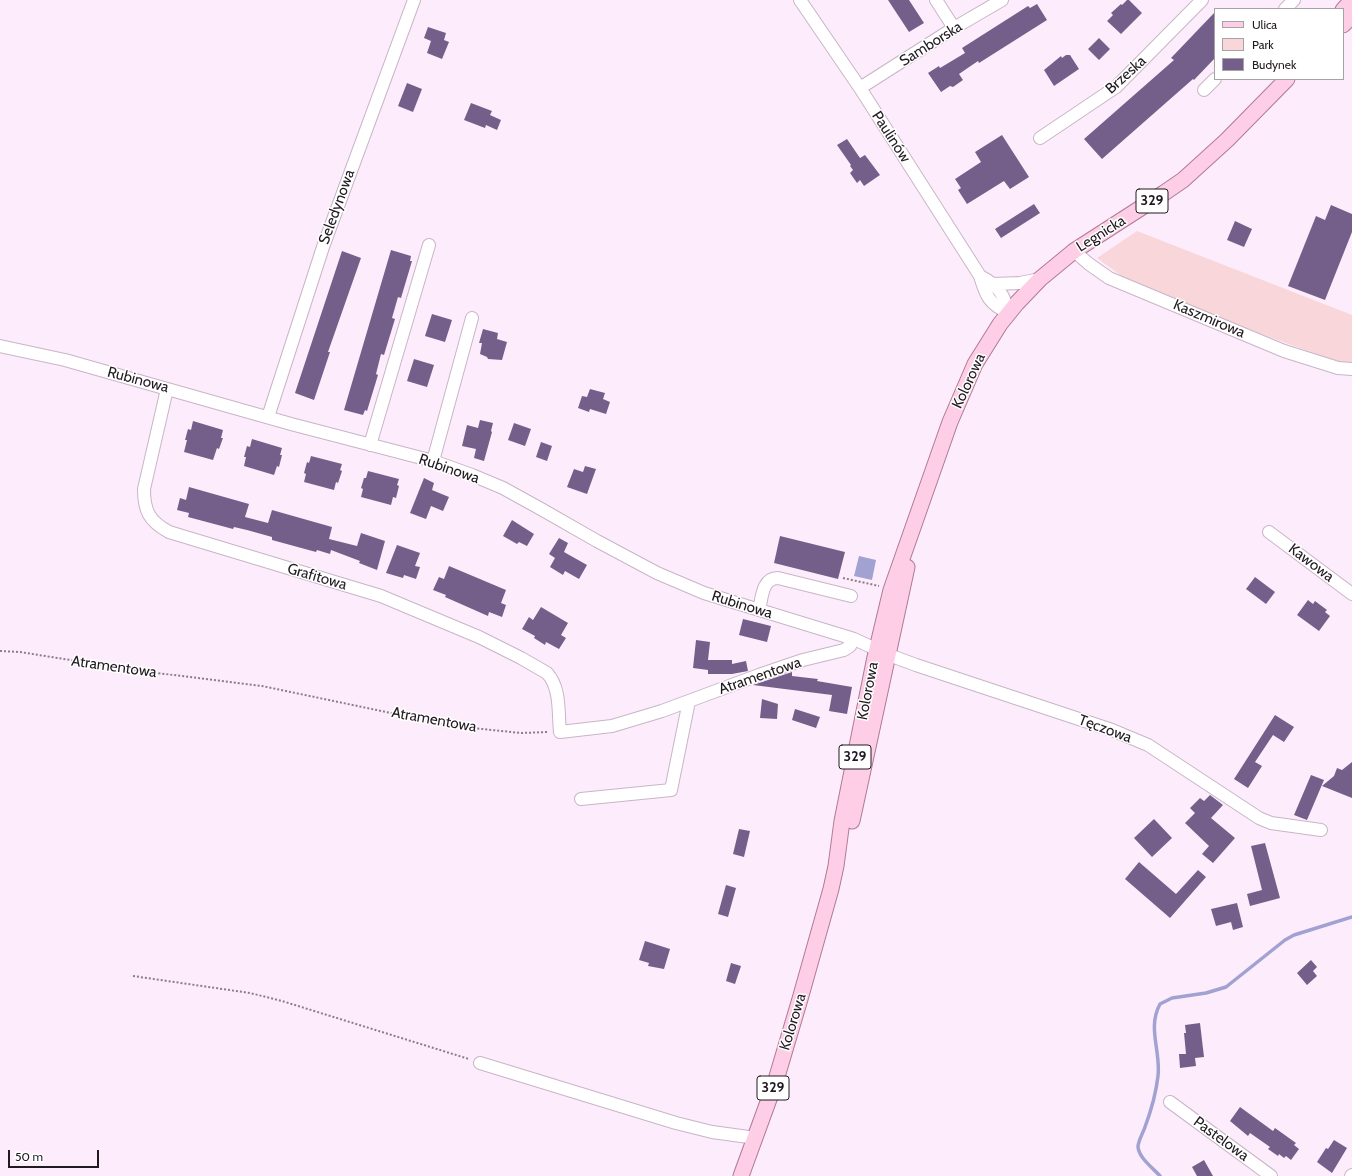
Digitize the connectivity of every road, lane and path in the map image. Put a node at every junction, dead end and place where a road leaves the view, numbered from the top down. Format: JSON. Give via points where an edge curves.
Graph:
{"nodes":[{"id":1,"x":414,"y":0,"type":"edge"},
{"id":2,"x":800,"y":0,"type":"edge"},
{"id":3,"x":936,"y":0,"type":"edge"},
{"id":4,"x":1002,"y":0,"type":"edge"},
{"id":5,"x":1202,"y":0,"type":"edge"},
{"id":6,"x":1294,"y":0,"type":"edge"},
{"id":7,"x":1352,"y":0,"type":"edge"},
{"id":8,"x":1286,"y":8,"type":"edge"},
{"id":9,"x":1344,"y":9,"type":"edge"},
{"id":10,"x":1352,"y":16,"type":"edge"},
{"id":11,"x":1344,"y":24,"type":"edge"},
{"id":12,"x":954,"y":28,"type":"junction"},
{"id":13,"x":1214,"y":80,"type":"edge"},
{"id":14,"x":1286,"y":80,"type":"edge"},
{"id":15,"x":860,"y":88,"type":"junction"},
{"id":16,"x":1204,"y":90,"type":"dead end"},
{"id":17,"x":1040,"y":138,"type":"dead end"},
{"id":18,"x":429,"y":245,"type":"dead end"},
{"id":19,"x":1074,"y":251,"type":"junction"},
{"id":20,"x":980,"y":276,"type":"junction"},
{"id":21,"x":1040,"y":279,"type":"junction"},
{"id":22,"x":993,"y":284,"type":"junction"},
{"id":23,"x":1009,"y":313,"type":"junction"},
{"id":24,"x":472,"y":318,"type":"dead end"},
{"id":25,"x":0,"y":346,"type":"edge"},
{"id":26,"x":1352,"y":369,"type":"edge"},
{"id":27,"x":167,"y":389,"type":"junction"},
{"id":28,"x":268,"y":417,"type":"junction"},
{"id":29,"x":370,"y":445,"type":"junction"},
{"id":30,"x":433,"y":462,"type":"junction"},
{"id":31,"x":1269,"y":532,"type":"dead end"},
{"id":32,"x":843,"y":578,"type":"dead end"},
{"id":33,"x":883,"y":587,"type":"dead end"},
{"id":34,"x":1352,"y":594,"type":"edge"},
{"id":35,"x":851,"y":596,"type":"dead end"},
{"id":36,"x":759,"y":610,"type":"junction"},
{"id":37,"x":854,"y":639,"type":"junction"},
{"id":38,"x":0,"y":651,"type":"edge"},
{"id":39,"x":883,"y":652,"type":"junction"},
{"id":40,"x":689,"y":701,"type":"junction"},
{"id":41,"x":560,"y":732,"type":"junction"},
{"id":42,"x":581,"y":799,"type":"dead end"},
{"id":43,"x":1321,"y":830,"type":"dead end"},
{"id":44,"x":133,"y":976,"type":"dead end"},
{"id":45,"x":480,"y":1063,"type":"joint"},
{"id":46,"x":1170,"y":1102,"type":"dead end"},
{"id":47,"x":756,"y":1138,"type":"junction"},
{"id":48,"x":741,"y":1176,"type":"edge"},
{"id":49,"x":1271,"y":1176,"type":"edge"}],
"edges":[{"from":1,"to":28,"type":"street","name":"Seledynowa","via":[[322,247]]},
{"from":2,"to":15,"type":"street","name":"Paulinów"},
{"from":3,"to":12,"type":"street"},
{"from":4,"to":12,"type":"street","name":"Samborska"},
{"from":5,"to":17,"type":"street","name":"Brzeska","via":[[1116,87]]},
{"from":6,"to":8,"type":"street"},
{"from":7,"to":9,"type":"main road"},
{"from":10,"to":11,"type":"main road"},
{"from":12,"to":15,"type":"street","name":"Samborska"},
{"from":13,"to":16,"type":"street"},
{"from":14,"to":19,"type":"main road","name":"Legnicka","number":"329","via":[[1183,180]]},
{"from":15,"to":20,"type":"street","name":"Paulinów"},
{"from":18,"to":29,"type":"street"},
{"from":19,"to":21,"type":"main road","name":"Legnicka","number":"329"},
{"from":19,"to":26,"type":"street","name":"Kaszmirowa","via":[[1109,278],[1284,351],[1338,368]]},
{"from":20,"to":22,"type":"street","name":"Paulinów"},
{"from":20,"to":23,"type":"street","name":"Paulinów","via":[[992,303]]},
{"from":21,"to":22,"type":"street"},
{"from":21,"to":23,"type":"main road","name":"Legnicka","number":"329"},
{"from":22,"to":23,"type":"street","name":"Paulinów","via":[[1003,294]]},
{"from":23,"to":39,"type":"main road","name":"Kolorowa","number":"329","via":[[975,364],[950,422],[891,590]]},
{"from":24,"to":30,"type":"street"},
{"from":25,"to":27,"type":"street","name":"Rubinowa","via":[[65,360]]},
{"from":27,"to":28,"type":"street","name":"Rubinowa"},
{"from":27,"to":41,"type":"street","name":"Grafitowa","via":[[144,489],[144,500],[157,525],[169,532],[382,596],[500,647],[553,679]]},
{"from":28,"to":29,"type":"street","name":"Rubinowa"},
{"from":29,"to":30,"type":"street","name":"Rubinowa"},
{"from":30,"to":36,"type":"street","name":"Rubinowa","via":[[503,488],[657,572],[704,593]]},
{"from":31,"to":34,"type":"street","name":"Kawowa"},
{"from":32,"to":33,"type":"path"},
{"from":35,"to":36,"type":"street","via":[[773,578],[765,585]]},
{"from":36,"to":37,"type":"street","name":"Rubinowa"},
{"from":37,"to":39,"type":"street","name":"Rubinowa"},
{"from":37,"to":40,"type":"street","name":"Atramentowa","via":[[844,650],[803,660]]},
{"from":38,"to":41,"type":"path","name":"Atramentowa","via":[[262,686],[453,726],[521,733]]},
{"from":39,"to":43,"type":"street","name":"Tęczowa","via":[[1112,730],[1148,745],[1259,818],[1271,823]]},
{"from":39,"to":47,"type":"main road","name":"Kolorowa","number":"329","via":[[842,821],[836,866],[800,999]]},
{"from":40,"to":41,"type":"street","name":"Atramentowa","via":[[612,726]]},
{"from":40,"to":42,"type":"street","via":[[671,790]]},
{"from":44,"to":45,"type":"path","via":[[282,1000]]},
{"from":45,"to":47,"type":"street","via":[[676,1123],[712,1132]]},
{"from":46,"to":49,"type":"street","name":"Pastelowa"},
{"from":47,"to":48,"type":"main road","name":"Kolorowa","number":"329"}]}
